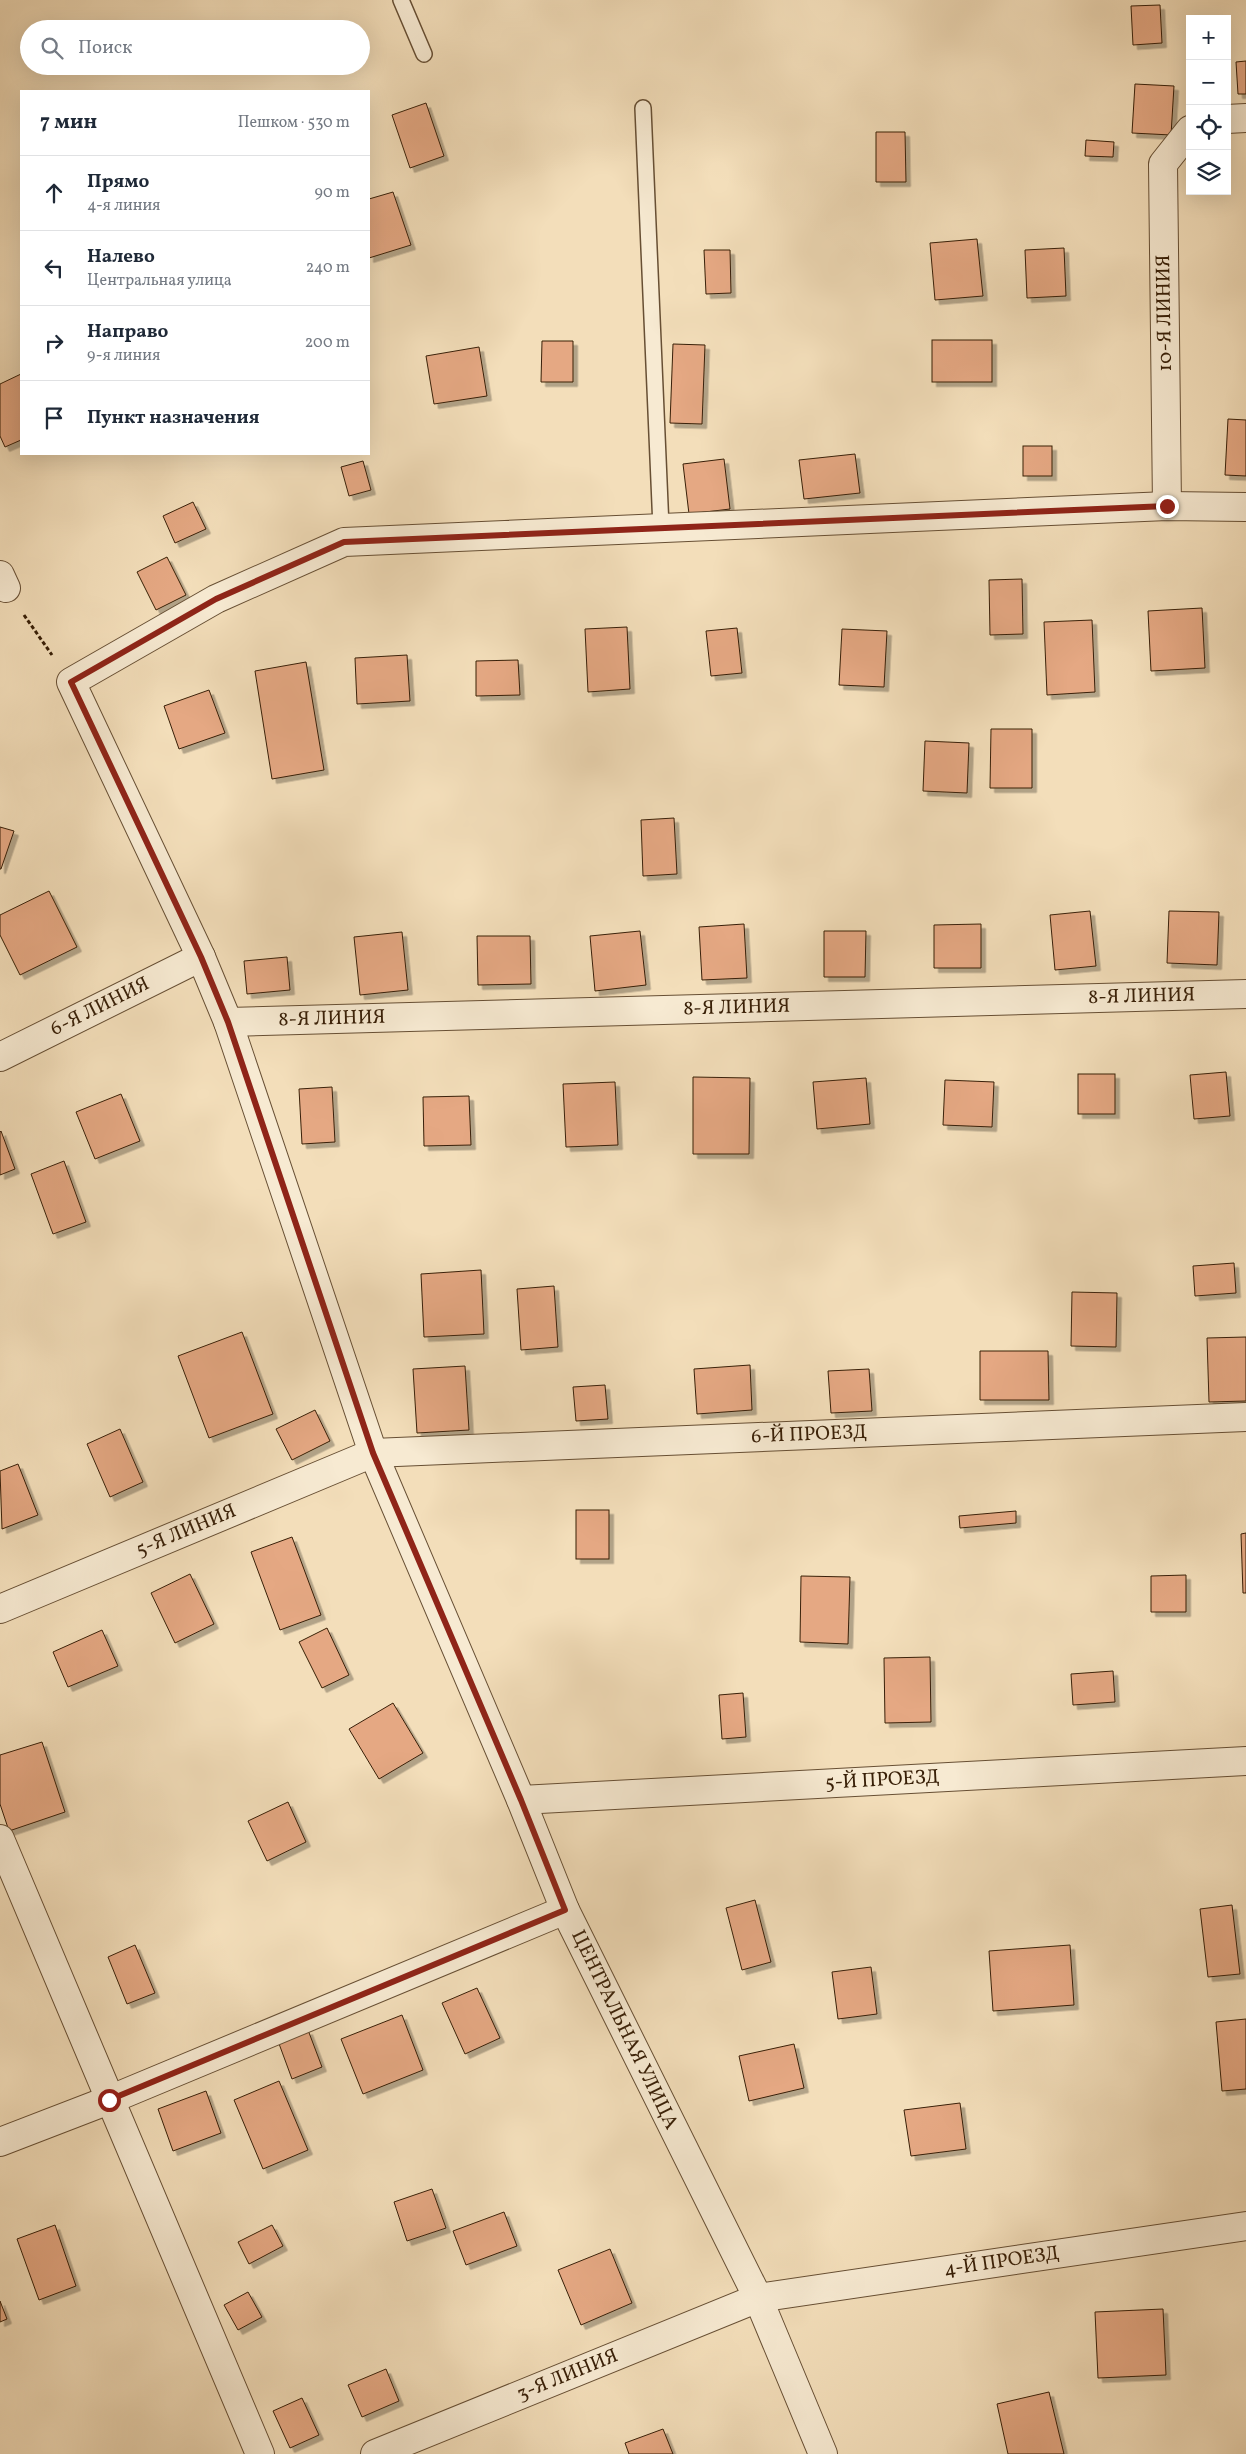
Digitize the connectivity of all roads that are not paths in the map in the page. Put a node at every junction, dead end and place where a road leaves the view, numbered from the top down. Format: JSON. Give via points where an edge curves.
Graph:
{"nodes":[{"id":1,"x":401,"y":0,"type":"edge"},
{"id":2,"x":424,"y":54,"type":"dead end"},
{"id":3,"x":643,"y":108,"type":"dead end"},
{"id":4,"x":1246,"y":118,"type":"edge"},
{"id":5,"x":1231,"y":120,"type":"edge"},
{"id":6,"x":1186,"y":135,"type":"edge"},
{"id":7,"x":1167,"y":506,"type":"junction"},
{"id":8,"x":1246,"y":508,"type":"edge"},
{"id":9,"x":661,"y":528,"type":"junction"},
{"id":10,"x":201,"y":957,"type":"junction"},
{"id":11,"x":1246,"y":994,"type":"edge"},
{"id":12,"x":228,"y":1022,"type":"junction"},
{"id":13,"x":0,"y":1057,"type":"edge"},
{"id":14,"x":1246,"y":1418,"type":"edge"},
{"id":15,"x":373,"y":1453,"type":"junction"},
{"id":16,"x":0,"y":1609,"type":"edge"},
{"id":17,"x":1246,"y":1760,"type":"edge"},
{"id":18,"x":521,"y":1800,"type":"junction"},
{"id":19,"x":0,"y":1839,"type":"edge"},
{"id":20,"x":565,"y":1910,"type":"junction"},
{"id":21,"x":109,"y":2100,"type":"junction"},
{"id":22,"x":0,"y":2142,"type":"edge"},
{"id":23,"x":1246,"y":2226,"type":"edge"},
{"id":24,"x":758,"y":2298,"type":"junction"},
{"id":25,"x":260,"y":2454,"type":"edge"},
{"id":26,"x":375,"y":2454,"type":"edge"},
{"id":27,"x":823,"y":2454,"type":"edge"}],
"edges":[{"from":1,"to":2,"type":"lane"},
{"from":3,"to":9,"type":"lane"},
{"from":4,"to":5,"type":"street"},
{"from":6,"to":7,"type":"street","name":"10-Я ЛИНИЯ","via":[[1163,164]]},
{"from":7,"to":8,"type":"street"},
{"from":7,"to":9,"type":"street"},
{"from":9,"to":10,"type":"street","name":"ЦЕНТРАЛЬНАЯ УЛИЦА","via":[[344,542],[216,599],[71,682]]},
{"from":10,"to":12,"type":"street","name":"ЦЕНТРАЛЬНАЯ УЛИЦА"},
{"from":10,"to":13,"type":"street","name":"6-Я ЛИНИЯ"},
{"from":11,"to":12,"type":"street","name":"8-Я ЛИНИЯ"},
{"from":12,"to":15,"type":"street","name":"ЦЕНТРАЛЬНАЯ УЛИЦА"},
{"from":14,"to":15,"type":"street","name":"6-Й ПРОЕЗД"},
{"from":15,"to":16,"type":"street","name":"5-Я ЛИНИЯ"},
{"from":15,"to":18,"type":"street","name":"ЦЕНТРАЛЬНАЯ УЛИЦА"},
{"from":17,"to":18,"type":"street","name":"5-Й ПРОЕЗД"},
{"from":18,"to":20,"type":"street","name":"ЦЕНТРАЛЬНАЯ УЛИЦА"},
{"from":19,"to":21,"type":"street"},
{"from":20,"to":21,"type":"street"},
{"from":20,"to":24,"type":"street","name":"ЦЕНТРАЛЬНАЯ УЛИЦА"},
{"from":21,"to":22,"type":"street"},
{"from":21,"to":25,"type":"street"},
{"from":23,"to":24,"type":"street","name":"4-Й ПРОЕЗД"},
{"from":24,"to":26,"type":"street","name":"3-Я ЛИНИЯ"},
{"from":24,"to":27,"type":"street","name":"ЦЕНТРАЛЬНАЯ УЛИЦА"}]}
